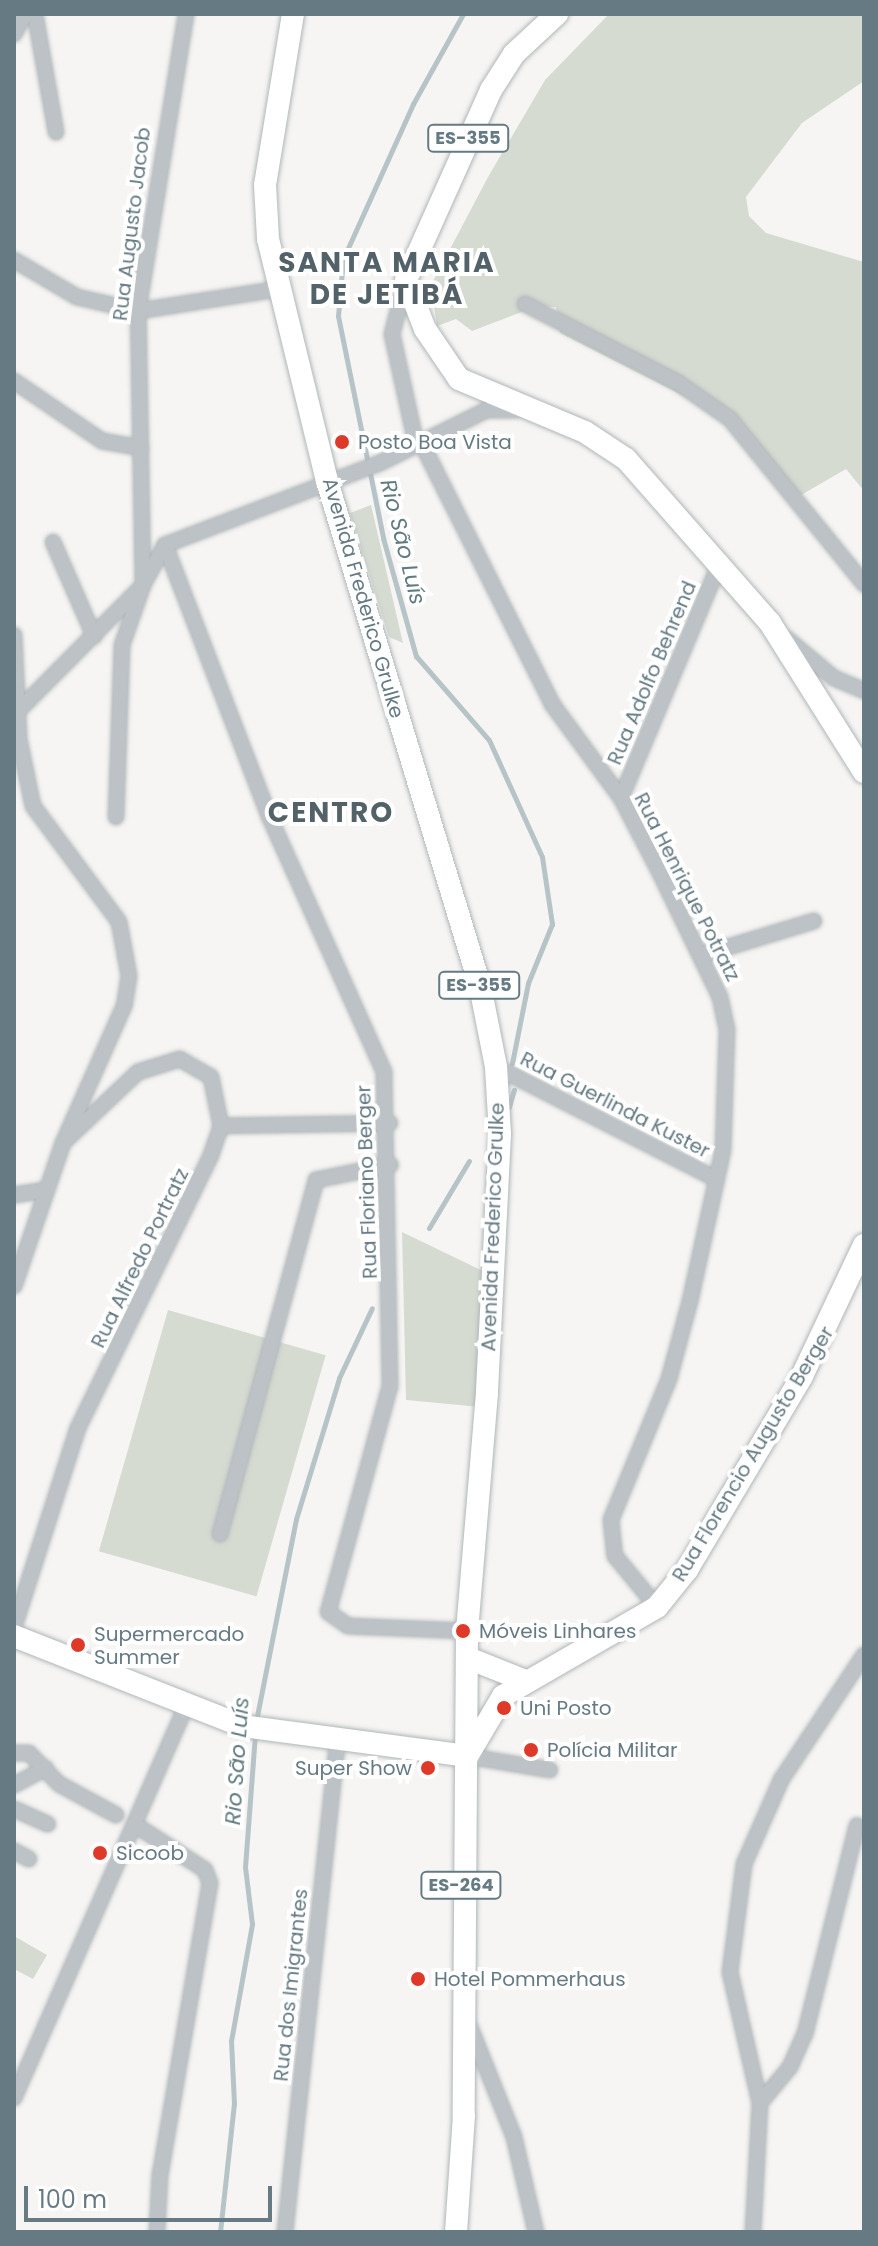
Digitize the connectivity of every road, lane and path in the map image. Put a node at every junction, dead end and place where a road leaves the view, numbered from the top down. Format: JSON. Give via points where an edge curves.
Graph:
{"nodes":[{"id":1,"x":25,"y":14,"type":"edge"},
{"id":2,"x":35,"y":14,"type":"edge"},
{"id":3,"x":186,"y":14,"type":"edge"},
{"id":4,"x":293,"y":14,"type":"edge"},
{"id":5,"x":557,"y":14,"type":"edge"},
{"id":6,"x":14,"y":34,"type":"edge"},
{"id":7,"x":56,"y":132,"type":"dead end"},
{"id":8,"x":14,"y":260,"type":"edge"},
{"id":9,"x":406,"y":280,"type":"junction"},
{"id":10,"x":279,"y":289,"type":"junction"},
{"id":11,"x":525,"y":304,"type":"dead end"},
{"id":12,"x":138,"y":311,"type":"junction"},
{"id":13,"x":14,"y":381,"type":"edge"},
{"id":14,"x":530,"y":410,"type":"junction"},
{"id":15,"x":418,"y":443,"type":"junction"},
{"id":16,"x":141,"y":448,"type":"junction"},
{"id":17,"x":327,"y":481,"type":"junction"},
{"id":18,"x":53,"y":542,"type":"dead end"},
{"id":19,"x":165,"y":545,"type":"junction"},
{"id":20,"x":720,"y":563,"type":"junction"},
{"id":21,"x":864,"y":584,"type":"edge"},
{"id":22,"x":143,"y":585,"type":"junction"},
{"id":23,"x":770,"y":623,"type":"junction"},
{"id":24,"x":14,"y":635,"type":"edge"},
{"id":25,"x":94,"y":636,"type":"junction"},
{"id":26,"x":864,"y":691,"type":"edge"},
{"id":27,"x":20,"y":709,"type":"junction"},
{"id":28,"x":864,"y":772,"type":"edge"},
{"id":29,"x":621,"y":798,"type":"junction"},
{"id":30,"x":116,"y":817,"type":"dead end"},
{"id":31,"x":814,"y":921,"type":"dead end"},
{"id":32,"x":702,"y":955,"type":"junction"},
{"id":33,"x":496,"y":1067,"type":"junction"},
{"id":34,"x":390,"y":1123,"type":"junction"},
{"id":35,"x":221,"y":1126,"type":"junction"},
{"id":36,"x":63,"y":1143,"type":"junction"},
{"id":37,"x":390,"y":1165,"type":"junction"},
{"id":38,"x":716,"y":1179,"type":"junction"},
{"id":39,"x":46,"y":1190,"type":"junction"},
{"id":40,"x":14,"y":1195,"type":"edge"},
{"id":41,"x":864,"y":1245,"type":"edge"},
{"id":42,"x":14,"y":1286,"type":"edge"},
{"id":43,"x":220,"y":1534,"type":"dead end"},
{"id":44,"x":657,"y":1607,"type":"junction"},
{"id":45,"x":14,"y":1627,"type":"edge"},
{"id":46,"x":467,"y":1631,"type":"junction"},
{"id":47,"x":14,"y":1636,"type":"edge"},
{"id":48,"x":864,"y":1655,"type":"edge"},
{"id":49,"x":468,"y":1658,"type":"junction"},
{"id":50,"x":523,"y":1680,"type":"junction"},
{"id":51,"x":186,"y":1707,"type":"junction"},
{"id":52,"x":337,"y":1742,"type":"junction"},
{"id":53,"x":14,"y":1753,"type":"edge"},
{"id":54,"x":467,"y":1756,"type":"junction"},
{"id":55,"x":46,"y":1768,"type":"junction"},
{"id":56,"x":550,"y":1770,"type":"dead end"},
{"id":57,"x":14,"y":1785,"type":"edge"},
{"id":58,"x":14,"y":1809,"type":"edge"},
{"id":59,"x":116,"y":1815,"type":"dead end"},
{"id":60,"x":48,"y":1824,"type":"dead end"},
{"id":61,"x":857,"y":1825,"type":"dead end"},
{"id":62,"x":137,"y":1826,"type":"junction"},
{"id":63,"x":14,"y":1851,"type":"edge"},
{"id":64,"x":29,"y":1859,"type":"dead end"},
{"id":65,"x":465,"y":2014,"type":"junction"},
{"id":66,"x":17,"y":2083,"type":"edge"},
{"id":67,"x":14,"y":2098,"type":"edge"},
{"id":68,"x":760,"y":2103,"type":"junction"},
{"id":69,"x":157,"y":2232,"type":"edge"},
{"id":70,"x":285,"y":2232,"type":"edge"},
{"id":71,"x":456,"y":2232,"type":"edge"},
{"id":72,"x":536,"y":2232,"type":"edge"},
{"id":73,"x":753,"y":2232,"type":"edge"}],
"edges":[{"from":1,"to":6,"type":"street"},
{"from":2,"to":7,"type":"street"},
{"from":3,"to":12,"type":"street","name":"Rua Augusto Jacob"},
{"from":4,"to":10,"type":"main road","name":"Avenida Frederico Grulke","number":"ES-355","via":[[265,185]]},
{"from":5,"to":9,"type":"main road","number":"ES-355","via":[[514,54],[491,90]]},
{"from":8,"to":12,"type":"street","via":[[77,297]]},
{"from":9,"to":14,"type":"main road","via":[[438,354],[459,379]]},
{"from":9,"to":15,"type":"street","name":"Rua Henrique Potratz","via":[[392,334]]},
{"from":10,"to":12,"type":"street"},
{"from":10,"to":17,"type":"main road","name":"Avenida Frederico Grulke","number":"ES-355"},
{"from":11,"to":21,"type":"street","via":[[677,382],[730,419]]},
{"from":12,"to":16,"type":"street","name":"Rua Augusto Jacob"},
{"from":13,"to":16,"type":"street","via":[[102,441]]},
{"from":14,"to":15,"type":"street","via":[[487,410]]},
{"from":14,"to":20,"type":"main road","via":[[626,459]]},
{"from":15,"to":17,"type":"street"},
{"from":15,"to":29,"type":"street","name":"Rua Henrique Potratz","via":[[552,704]]},
{"from":16,"to":22,"type":"street","name":"Rua Augusto Jacob"},
{"from":17,"to":19,"type":"street"},
{"from":17,"to":33,"type":"main road","name":"Avenida Frederico Grulke","number":"ES-355","via":[[480,986]]},
{"from":18,"to":25,"type":"street"},
{"from":19,"to":22,"type":"street"},
{"from":19,"to":34,"type":"street","name":"Rua Floriano Berger","via":[[269,816],[369,1026]]},
{"from":20,"to":23,"type":"main road"},
{"from":20,"to":29,"type":"street","name":"Rua Adolfo Behrend"},
{"from":22,"to":25,"type":"street"},
{"from":22,"to":30,"type":"street","via":[[122,645]]},
{"from":23,"to":26,"type":"street","via":[[834,678]]},
{"from":23,"to":28,"type":"main road"},
{"from":24,"to":27,"type":"street"},
{"from":25,"to":27,"type":"street"},
{"from":27,"to":36,"type":"street","via":[[23,775],[33,806],[119,922],[129,949],[124,1006]]},
{"from":29,"to":32,"type":"street","name":"Rua Henrique Potratz"},
{"from":31,"to":32,"type":"street"},
{"from":32,"to":38,"type":"street","name":"Rua Henrique Potratz","via":[[720,997],[730,1064]]},
{"from":33,"to":38,"type":"street","name":"Rua Guerlinda Kuster"},
{"from":33,"to":46,"type":"main road","name":"Avenida Frederico Grulke","number":"ES-355","via":[[491,1317]]},
{"from":34,"to":35,"type":"street"},
{"from":34,"to":37,"type":"street","name":"Rua Floriano Berger"},
{"from":35,"to":36,"type":"street","via":[[211,1077],[180,1059],[138,1072]]},
{"from":35,"to":45,"type":"street","name":"Rua Alfredo Portratz","via":[[197,1191],[78,1428]]},
{"from":36,"to":39,"type":"street"},
{"from":37,"to":43,"type":"street","via":[[316,1180]]},
{"from":37,"to":46,"type":"street","name":"Rua Floriano Berger","via":[[390,1386],[328,1612],[340,1625]]},
{"from":38,"to":44,"type":"street","name":"Rua Henrique Potratz","via":[[669,1379],[611,1520],[615,1556]]},
{"from":39,"to":40,"type":"street"},
{"from":39,"to":42,"type":"street"},
{"from":41,"to":44,"type":"main road","name":"Rua Florencio Augusto Berger","via":[[802,1376],[687,1570]]},
{"from":44,"to":50,"type":"main road","name":"Rua Florencio Augusto Berger"},
{"from":46,"to":49,"type":"main road","name":"Avenida Frederico Grulke","number":"ES-355"},
{"from":47,"to":51,"type":"main road"},
{"from":48,"to":68,"type":"street","via":[[781,1780],[744,1864],[730,1972]]},
{"from":49,"to":50,"type":"main road"},
{"from":49,"to":54,"type":"main road","name":"Avenida Frederico Grulke","number":"ES-355"},
{"from":50,"to":54,"type":"main road","name":"Rua Florencio Augusto Berger","via":[[503,1696]]},
{"from":51,"to":52,"type":"main road","via":[[243,1726]]},
{"from":51,"to":62,"type":"street"},
{"from":52,"to":54,"type":"main road"},
{"from":52,"to":70,"type":"street","name":"Rua dos Imigrantes"},
{"from":53,"to":55,"type":"street","via":[[29,1753]]},
{"from":54,"to":56,"type":"street"},
{"from":54,"to":65,"type":"main road","name":"Avenida Frederico Grulke","number":"ES-264","via":[[460,1848]]},
{"from":55,"to":57,"type":"street"},
{"from":55,"to":59,"type":"street","via":[[68,1791]]},
{"from":58,"to":60,"type":"street"},
{"from":61,"to":68,"type":"street","via":[[805,2034]]},
{"from":62,"to":66,"type":"street"},
{"from":62,"to":69,"type":"street","via":[[205,1870],[210,1883],[160,2174]]},
{"from":63,"to":64,"type":"street"},
{"from":65,"to":71,"type":"main road","name":"Avenida Frederico Grulke","number":"ES-264"},
{"from":65,"to":72,"type":"street","via":[[514,2137]]},
{"from":66,"to":67,"type":"street"},
{"from":68,"to":73,"type":"street"}]}
